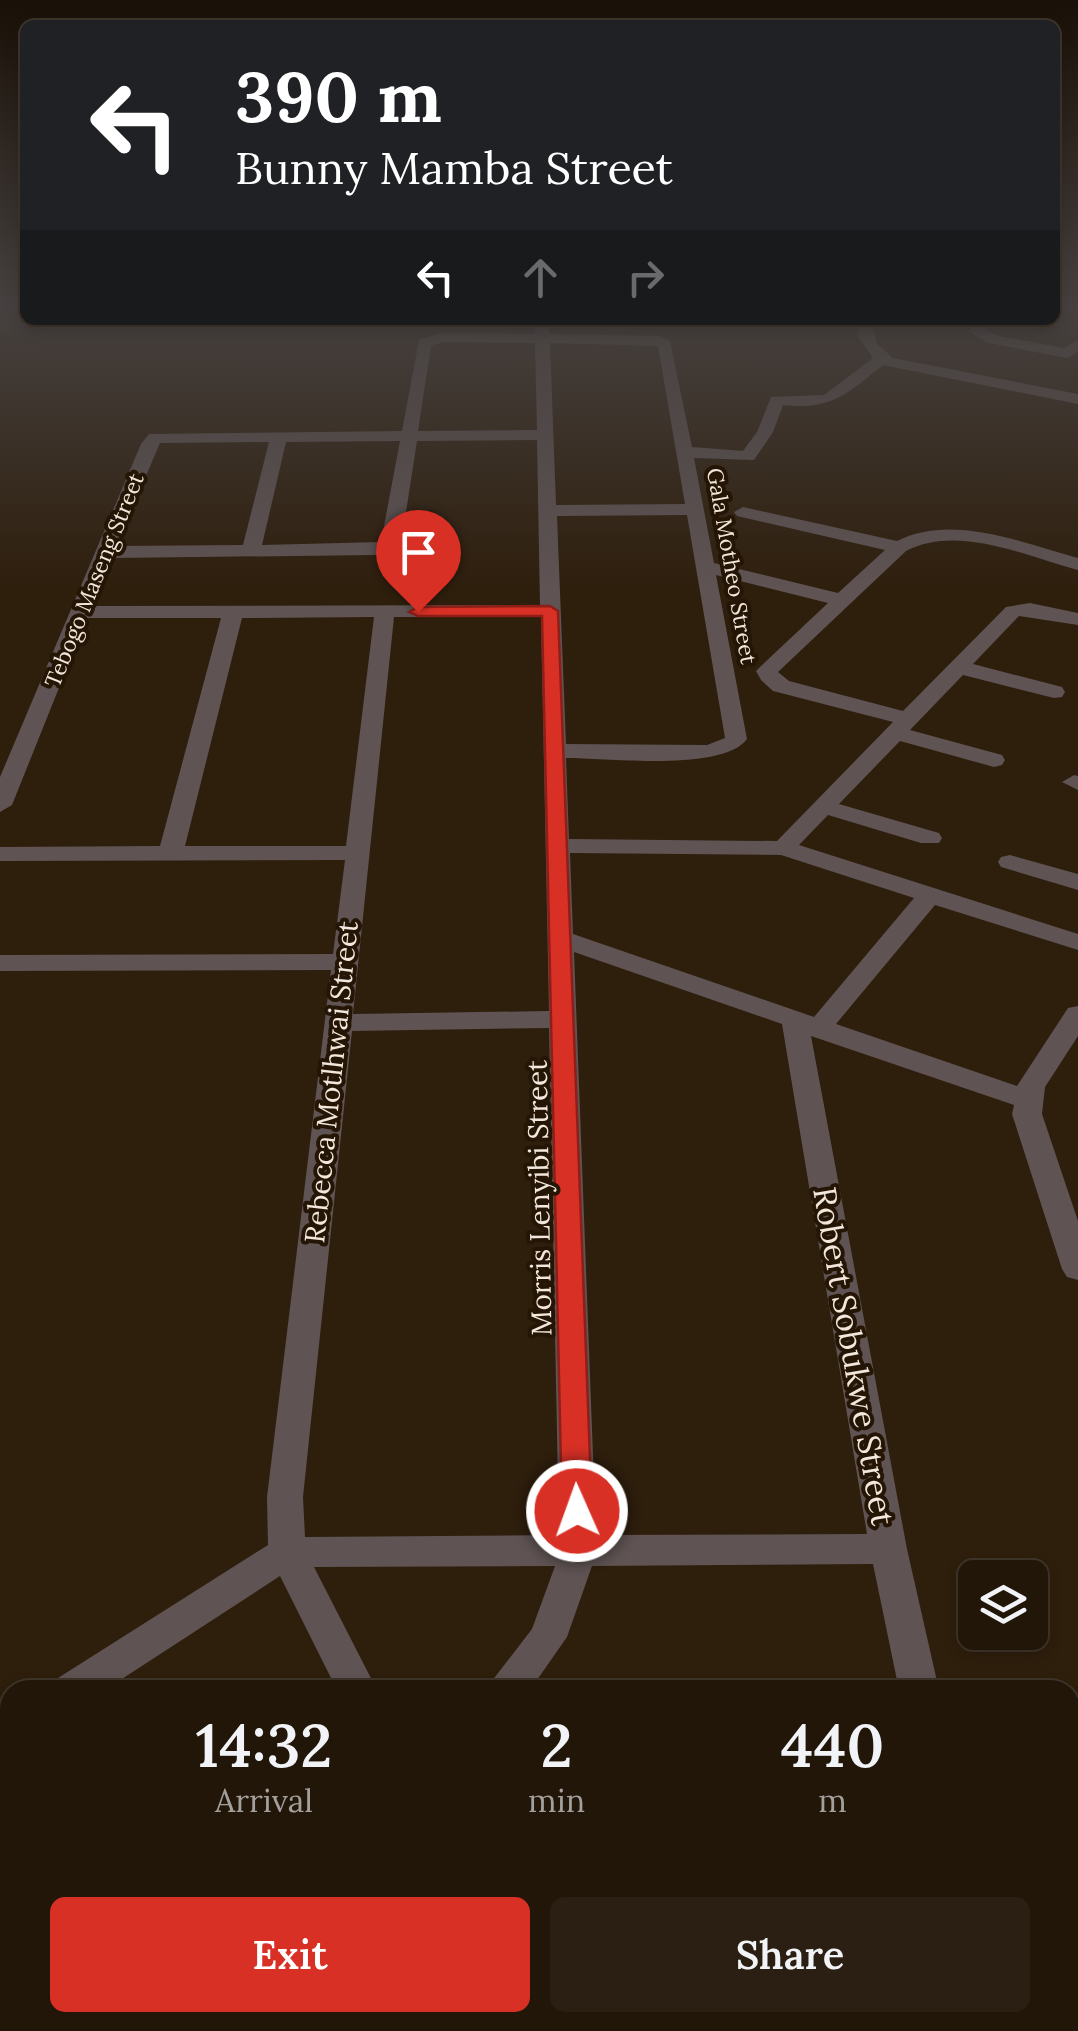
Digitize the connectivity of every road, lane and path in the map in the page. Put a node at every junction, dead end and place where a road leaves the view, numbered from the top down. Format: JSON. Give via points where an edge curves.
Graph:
{"nodes":[{"id":1,"x":414,"y":402,"type":"edge"},
{"id":2,"x":543,"y":402,"type":"edge"},
{"id":3,"x":675,"y":402,"type":"edge"},
{"id":4,"x":776,"y":402,"type":"edge"},
{"id":5,"x":410,"y":435,"type":"junction"},
{"id":6,"x":543,"y":435,"type":"junction"},
{"id":7,"x":280,"y":436,"type":"junction"},
{"id":8,"x":686,"y":452,"type":"junction"},
{"id":9,"x":696,"y":509,"type":"junction"},
{"id":10,"x":546,"y":511,"type":"junction"},
{"id":11,"x":743,"y":512,"type":"dead end"},
{"id":12,"x":899,"y":547,"type":"junction"},
{"id":13,"x":104,"y":552,"type":"junction"},
{"id":14,"x":251,"y":552,"type":"junction"},
{"id":15,"x":1078,"y":564,"type":"edge"},
{"id":16,"x":706,"y":568,"type":"junction"},
{"id":17,"x":841,"y":600,"type":"junction"},
{"id":18,"x":550,"y":611,"type":"junction"},
{"id":19,"x":82,"y":612,"type":"junction"},
{"id":20,"x":233,"y":612,"type":"junction"},
{"id":21,"x":385,"y":612,"type":"junction"},
{"id":22,"x":1078,"y":619,"type":"edge"},
{"id":23,"x":959,"y":666,"type":"junction"},
{"id":24,"x":1054,"y":692,"type":"dead end"},
{"id":25,"x":900,"y":726,"type":"junction"},
{"id":26,"x":556,"y":751,"type":"junction"},
{"id":27,"x":994,"y":760,"type":"dead end"},
{"id":28,"x":0,"y":805,"type":"edge"},
{"id":29,"x":821,"y":806,"type":"junction"},
{"id":30,"x":930,"y":838,"type":"dead end"},
{"id":31,"x":558,"y":846,"type":"junction"},
{"id":32,"x":782,"y":848,"type":"junction"},
{"id":33,"x":357,"y":853,"type":"junction"},
{"id":34,"x":0,"y":854,"type":"edge"},
{"id":35,"x":170,"y":856,"type":"junction"},
{"id":36,"x":1010,"y":862,"type":"dead end"},
{"id":37,"x":1078,"y":882,"type":"edge"},
{"id":38,"x":929,"y":896,"type":"junction"},
{"id":39,"x":561,"y":939,"type":"junction"},
{"id":40,"x":1078,"y":942,"type":"edge"},
{"id":41,"x":344,"y":962,"type":"junction"},
{"id":42,"x":0,"y":963,"type":"edge"},
{"id":43,"x":1078,"y":1014,"type":"edge"},
{"id":44,"x":564,"y":1019,"type":"junction"},
{"id":45,"x":338,"y":1022,"type":"junction"},
{"id":46,"x":806,"y":1025,"type":"junction"},
{"id":47,"x":1028,"y":1100,"type":"junction"},
{"id":48,"x":1065,"y":1192,"type":"edge"},
{"id":49,"x":1078,"y":1269,"type":"edge"},
{"id":50,"x":578,"y":1549,"type":"junction"},
{"id":51,"x":888,"y":1549,"type":"junction"},
{"id":52,"x":287,"y":1552,"type":"junction"},
{"id":53,"x":88,"y":1680,"type":"edge"},
{"id":54,"x":352,"y":1680,"type":"edge"},
{"id":55,"x":515,"y":1680,"type":"edge"},
{"id":56,"x":917,"y":1680,"type":"edge"}],
"edges":[{"from":1,"to":5,"type":"street"},
{"from":2,"to":6,"type":"street","name":"Morris Lenyibi Street"},
{"from":3,"to":8,"type":"street","name":"Gala Motheo Street"},
{"from":4,"to":8,"type":"street","via":[[748,456]]},
{"from":5,"to":6,"type":"street","name":"Tebogo Maseng Street"},
{"from":5,"to":7,"type":"street","name":"Tebogo Maseng Street"},
{"from":5,"to":14,"type":"street","via":[[392,543]]},
{"from":6,"to":10,"type":"street","name":"Morris Lenyibi Street"},
{"from":7,"to":13,"type":"street","name":"Tebogo Maseng Street","via":[[156,438]]},
{"from":7,"to":14,"type":"street"},
{"from":8,"to":9,"type":"street","name":"Gala Motheo Street"},
{"from":9,"to":10,"type":"street"},
{"from":9,"to":16,"type":"street","name":"Gala Motheo Street"},
{"from":10,"to":18,"type":"street","name":"Morris Lenyibi Street"},
{"from":11,"to":12,"type":"street"},
{"from":12,"to":15,"type":"street","via":[[921,534],[943,533]]},
{"from":12,"to":17,"type":"street"},
{"from":13,"to":14,"type":"street"},
{"from":13,"to":19,"type":"street","name":"Tebogo Maseng Street"},
{"from":16,"to":17,"type":"street"},
{"from":16,"to":26,"type":"street","name":"Gala Motheo Street","via":[[737,731],[731,746],[708,752]]},
{"from":17,"to":25,"type":"street","via":[[771,665],[768,676]]},
{"from":18,"to":21,"type":"street"},
{"from":18,"to":26,"type":"street","name":"Morris Lenyibi Street"},
{"from":19,"to":20,"type":"street"},
{"from":19,"to":28,"type":"street","name":"Tebogo Maseng Street"},
{"from":20,"to":21,"type":"street"},
{"from":20,"to":35,"type":"street"},
{"from":21,"to":33,"type":"street","name":"Rebecca Motlhwai Street"},
{"from":22,"to":23,"type":"street","via":[[1013,611]]},
{"from":23,"to":24,"type":"street"},
{"from":23,"to":25,"type":"street"},
{"from":25,"to":27,"type":"street"},
{"from":25,"to":29,"type":"street"},
{"from":26,"to":31,"type":"street","name":"Morris Lenyibi Street"},
{"from":29,"to":30,"type":"street"},
{"from":29,"to":32,"type":"street"},
{"from":31,"to":32,"type":"street"},
{"from":31,"to":39,"type":"street","name":"Morris Lenyibi Street"},
{"from":32,"to":38,"type":"street"},
{"from":33,"to":35,"type":"street"},
{"from":33,"to":41,"type":"street","name":"Rebecca Motlhwai Street"},
{"from":34,"to":35,"type":"street"},
{"from":36,"to":37,"type":"street"},
{"from":38,"to":40,"type":"street"},
{"from":38,"to":46,"type":"street"},
{"from":39,"to":44,"type":"street","name":"Morris Lenyibi Street"},
{"from":39,"to":46,"type":"street"},
{"from":41,"to":42,"type":"street"},
{"from":41,"to":45,"type":"street","name":"Rebecca Motlhwai Street"},
{"from":43,"to":47,"type":"street"},
{"from":44,"to":45,"type":"street"},
{"from":44,"to":50,"type":"street","name":"Morris Lenyibi Street"},
{"from":45,"to":52,"type":"street","name":"Rebecca Motlhwai Street","via":[[285,1497]]},
{"from":46,"to":47,"type":"street"},
{"from":46,"to":51,"type":"street","name":"Robert Sobukwe Street"},
{"from":47,"to":48,"type":"street","via":[[1031,1134]]},
{"from":48,"to":49,"type":"street"},
{"from":50,"to":51,"type":"street"},
{"from":50,"to":52,"type":"street"},
{"from":50,"to":55,"type":"street","name":"Morris Lenyibi Street","via":[[558,1621]]},
{"from":51,"to":56,"type":"street","name":"Robert Sobukwe Street"},
{"from":52,"to":53,"type":"street"},
{"from":52,"to":54,"type":"street"}]}
